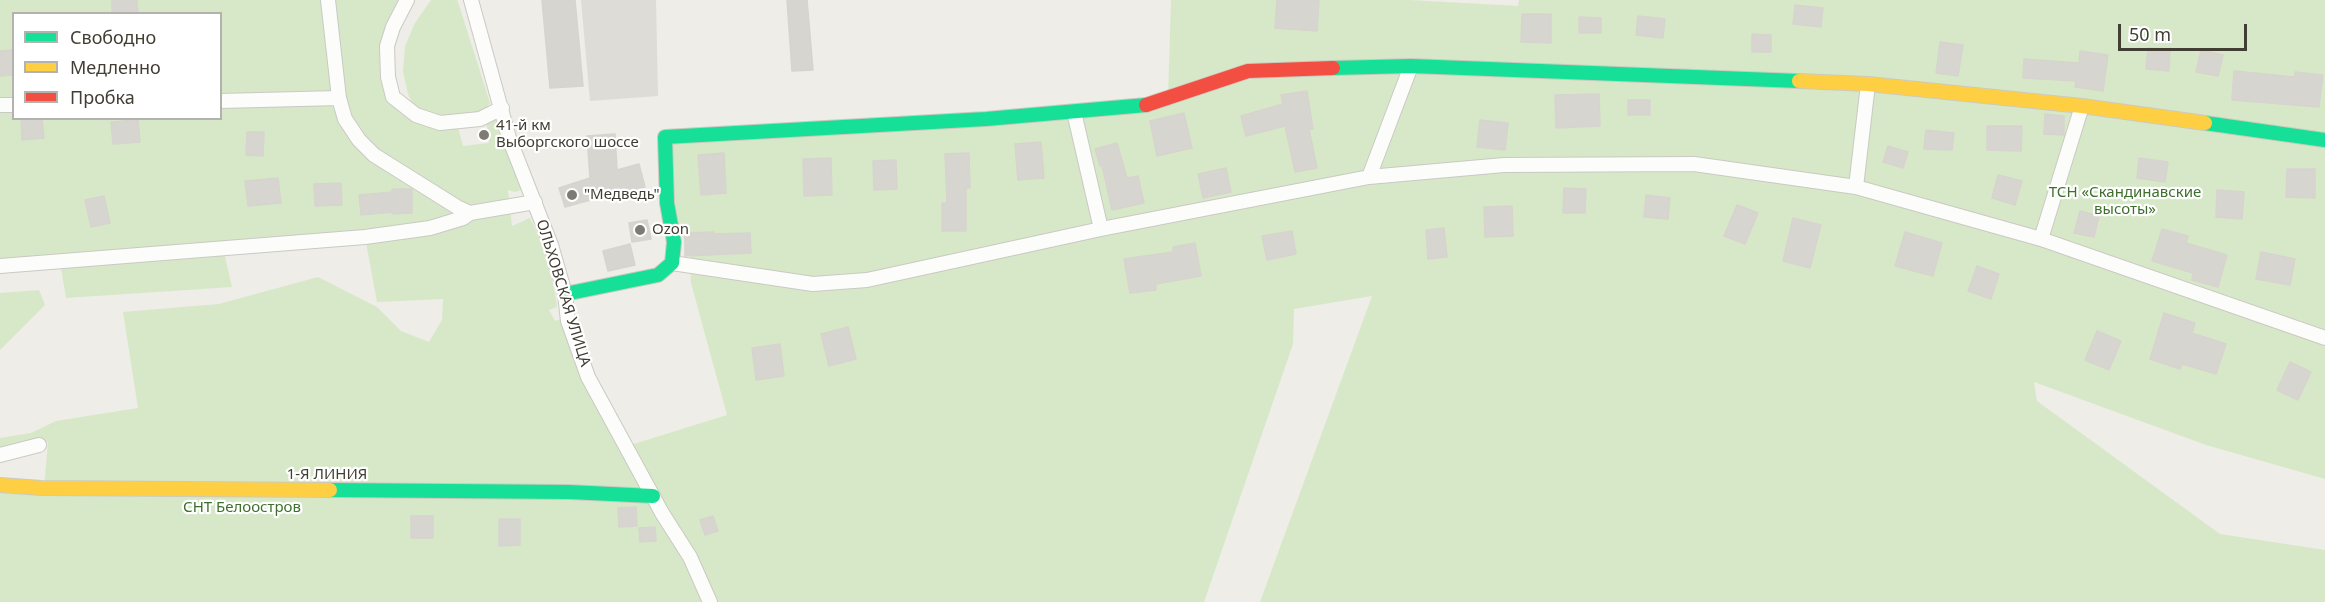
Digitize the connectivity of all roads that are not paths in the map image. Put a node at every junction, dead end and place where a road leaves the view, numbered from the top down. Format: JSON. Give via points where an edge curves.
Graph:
{"nodes":[{"id":1,"x":328,"y":0,"type":"edge"},
{"id":2,"x":406,"y":0,"type":"edge"},
{"id":3,"x":471,"y":0,"type":"edge"},
{"id":4,"x":1411,"y":66,"type":"junction"},
{"id":5,"x":1868,"y":84,"type":"junction"},
{"id":6,"x":339,"y":98,"type":"junction"},
{"id":7,"x":222,"y":101,"type":"edge"},
{"id":8,"x":2082,"y":106,"type":"junction"},
{"id":9,"x":502,"y":108,"type":"junction"},
{"id":10,"x":1074,"y":112,"type":"junction"},
{"id":11,"x":2325,"y":140,"type":"edge"},
{"id":12,"x":1369,"y":177,"type":"junction"},
{"id":13,"x":1856,"y":187,"type":"junction"},
{"id":14,"x":535,"y":202,"type":"junction"},
{"id":15,"x":471,"y":213,"type":"junction"},
{"id":16,"x":1101,"y":229,"type":"junction"},
{"id":17,"x":2041,"y":239,"type":"junction"},
{"id":18,"x":672,"y":263,"type":"junction"},
{"id":19,"x":0,"y":266,"type":"edge"},
{"id":20,"x":564,"y":294,"type":"junction"},
{"id":21,"x":2325,"y":338,"type":"edge"},
{"id":22,"x":39,"y":445,"type":"dead end"},
{"id":23,"x":0,"y":455,"type":"edge"},
{"id":24,"x":0,"y":485,"type":"edge"},
{"id":25,"x":653,"y":496,"type":"junction"},
{"id":26,"x":710,"y":602,"type":"edge"}],
"edges":[{"from":1,"to":6,"type":"street"},
{"from":2,"to":9,"type":"street","via":[[387,46],[393,97],[416,115],[440,123],[480,119]]},
{"from":3,"to":9,"type":"street","name":"ОЛЬХОВСКАЯ УЛИЦА"},
{"from":4,"to":5,"type":"street"},
{"from":4,"to":10,"type":"street","via":[[1248,71],[1143,106]]},
{"from":4,"to":12,"type":"street"},
{"from":5,"to":8,"type":"street"},
{"from":5,"to":13,"type":"street"},
{"from":6,"to":7,"type":"street"},
{"from":6,"to":15,"type":"street","via":[[345,119],[374,155]]},
{"from":8,"to":11,"type":"street"},
{"from":8,"to":17,"type":"street"},
{"from":9,"to":14,"type":"street","name":"ОЛЬХОВСКАЯ УЛИЦА","via":[[509,138]]},
{"from":10,"to":16,"type":"street"},
{"from":10,"to":18,"type":"street","via":[[665,137],[674,242]]},
{"from":12,"to":13,"type":"street","via":[[1504,165],[1694,164]]},
{"from":12,"to":16,"type":"street"},
{"from":13,"to":17,"type":"street"},
{"from":14,"to":15,"type":"street"},
{"from":14,"to":20,"type":"street","name":"ОЛЬХОВСКАЯ УЛИЦА"},
{"from":15,"to":19,"type":"street","via":[[430,228],[365,237]]},
{"from":16,"to":18,"type":"street","via":[[867,280],[813,284]]},
{"from":17,"to":21,"type":"street"},
{"from":18,"to":20,"type":"street","via":[[658,275]]},
{"from":20,"to":25,"type":"street","name":"ОЛЬХОВСКАЯ УЛИЦА","via":[[568,321],[588,377]]},
{"from":22,"to":23,"type":"street"},
{"from":24,"to":25,"type":"street","name":"1-Я ЛИНИЯ"},
{"from":25,"to":26,"type":"street","name":"ОЛЬХОВСКАЯ УЛИЦА","via":[[690,556]]}]}
